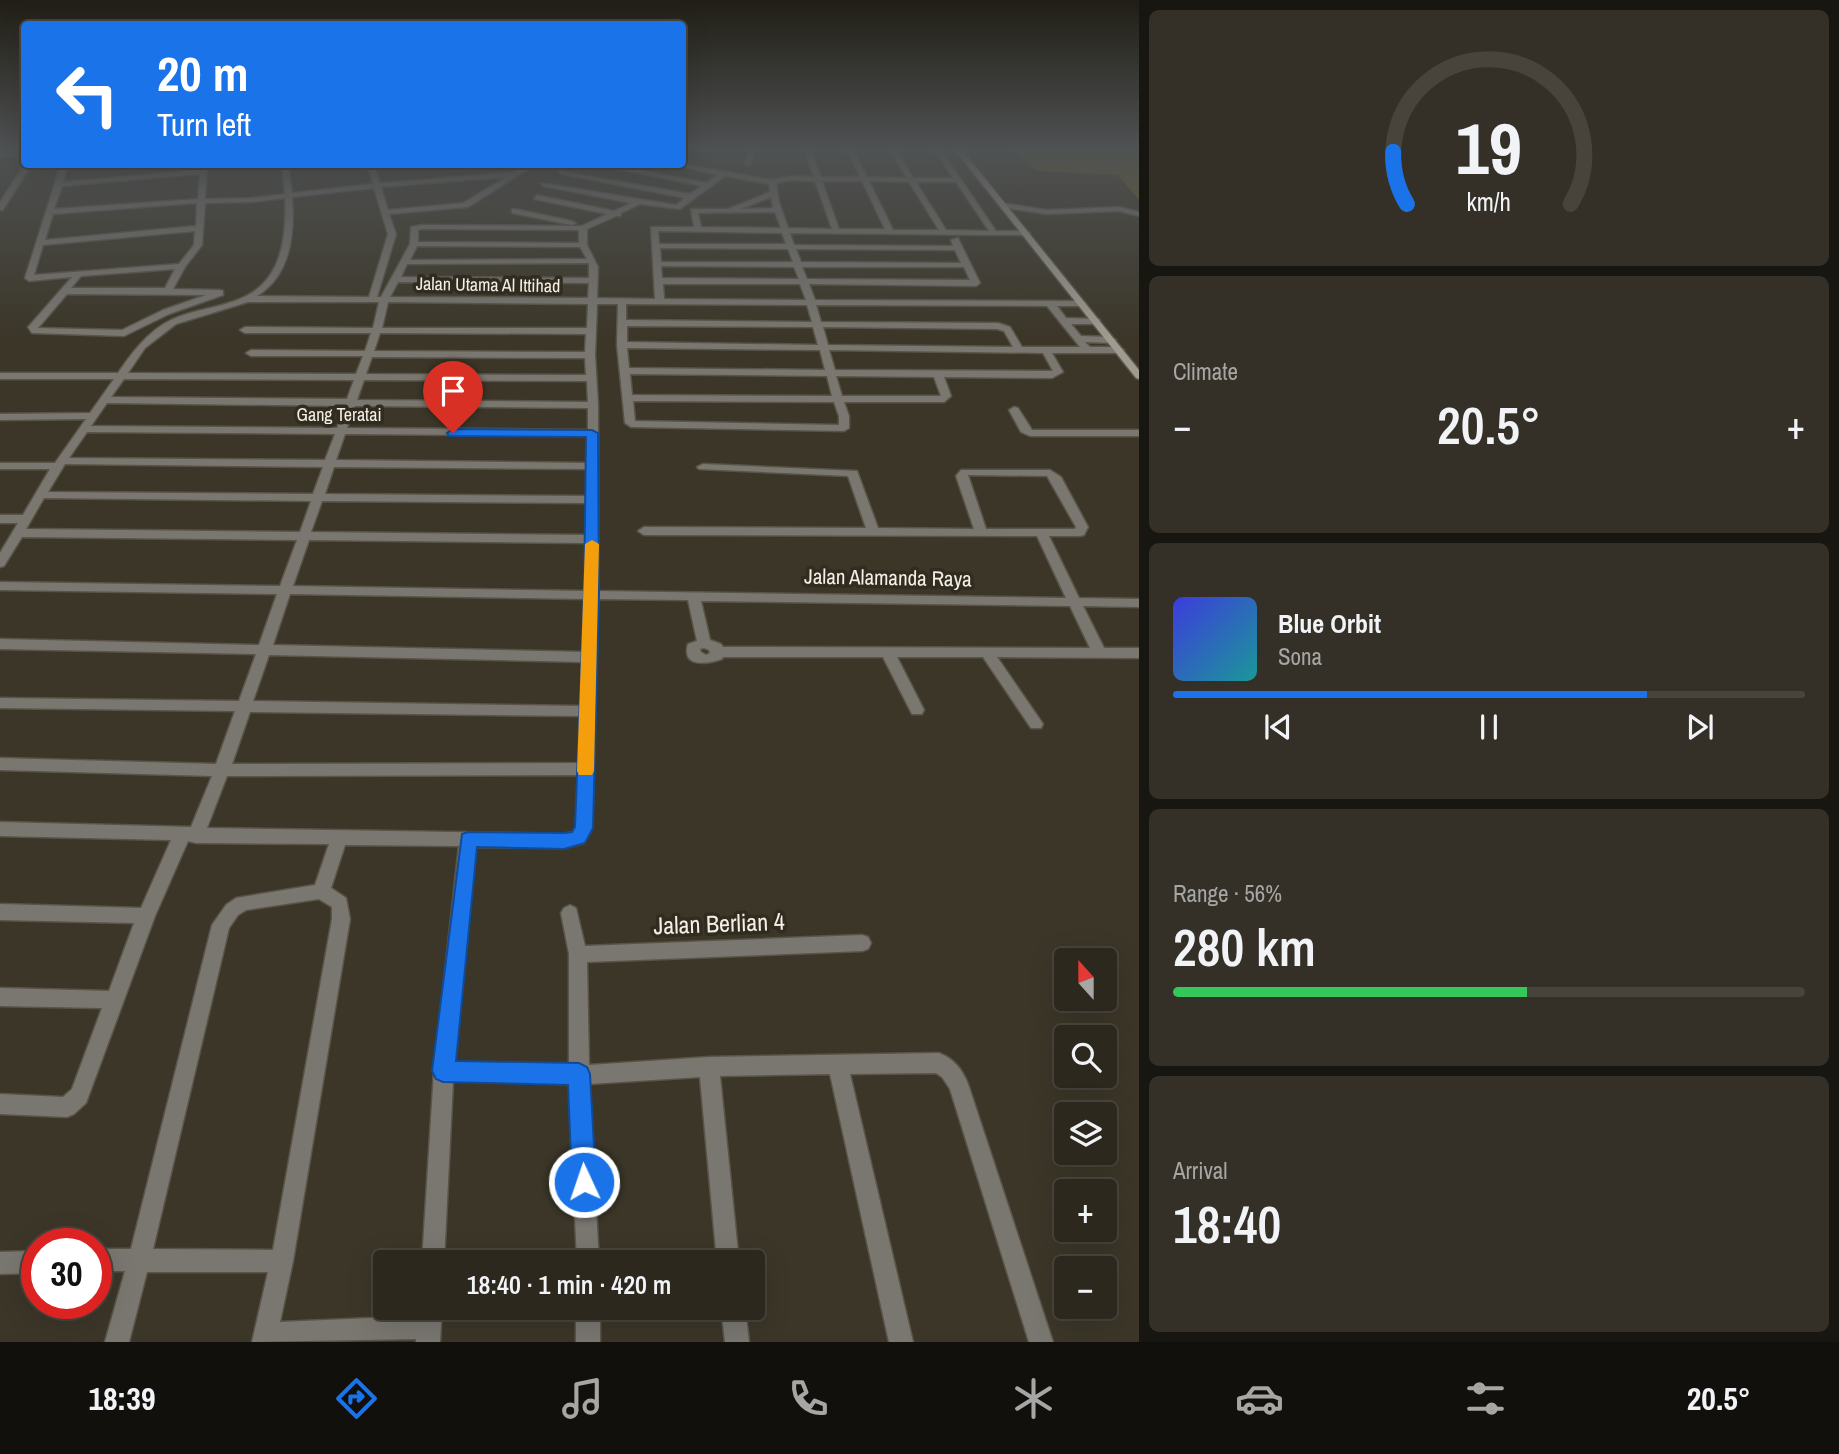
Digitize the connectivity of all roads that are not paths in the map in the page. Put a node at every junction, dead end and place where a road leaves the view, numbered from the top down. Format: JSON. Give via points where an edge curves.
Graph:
{"nodes":[{"id":1,"x":50,"y":212,"type":"edge"},
{"id":2,"x":386,"y":212,"type":"edge"},
{"id":3,"x":201,"y":213,"type":"edge"},
{"id":4,"x":291,"y":213,"type":"edge"},
{"id":5,"x":514,"y":213,"type":"edge"},
{"id":6,"x":521,"y":213,"type":"edge"},
{"id":7,"x":611,"y":213,"type":"edge"},
{"id":8,"x":694,"y":213,"type":"edge"},
{"id":9,"x":780,"y":213,"type":"edge"},
{"id":10,"x":830,"y":213,"type":"edge"},
{"id":11,"x":881,"y":213,"type":"edge"},
{"id":12,"x":935,"y":213,"type":"edge"},
{"id":13,"x":980,"y":213,"type":"edge"},
{"id":14,"x":1009,"y":213,"type":"edge"},
{"id":15,"x":618,"y":214,"type":"joint"},
{"id":16,"x":200,"y":228,"type":"junction"},
{"id":17,"x":590,"y":228,"type":"junction"},
{"id":18,"x":509,"y":229,"type":"junction"},
{"id":19,"x":698,"y":229,"type":"junction"},
{"id":20,"x":785,"y":229,"type":"junction"},
{"id":21,"x":836,"y":230,"type":"junction"},
{"id":22,"x":890,"y":231,"type":"junction"},
{"id":23,"x":948,"y":231,"type":"junction"},
{"id":24,"x":994,"y":233,"type":"junction"},
{"id":25,"x":1026,"y":233,"type":"junction"},
{"id":26,"x":39,"y":243,"type":"junction"},
{"id":27,"x":414,"y":244,"type":"junction"},
{"id":28,"x":583,"y":245,"type":"junction"},
{"id":29,"x":656,"y":246,"type":"junction"},
{"id":30,"x":791,"y":247,"type":"junction"},
{"id":31,"x":958,"y":247,"type":"junction"},
{"id":32,"x":405,"y":261,"type":"junction"},
{"id":33,"x":592,"y":261,"type":"junction"},
{"id":34,"x":657,"y":264,"type":"junction"},
{"id":35,"x":798,"y":264,"type":"junction"},
{"id":36,"x":181,"y":265,"type":"junction"},
{"id":37,"x":968,"y":265,"type":"junction"},
{"id":38,"x":79,"y":274,"type":"junction"},
{"id":39,"x":395,"y":279,"type":"junction"},
{"id":40,"x":593,"y":281,"type":"junction"},
{"id":41,"x":659,"y":281,"type":"junction"},
{"id":42,"x":805,"y":283,"type":"junction"},
{"id":43,"x":65,"y":291,"type":"junction"},
{"id":44,"x":168,"y":292,"type":"junction"},
{"id":45,"x":247,"y":299,"type":"junction"},
{"id":46,"x":372,"y":300,"type":"junction"},
{"id":47,"x":384,"y":300,"type":"junction"},
{"id":48,"x":594,"y":302,"type":"junction"},
{"id":49,"x":618,"y":302,"type":"junction"},
{"id":50,"x":660,"y":302,"type":"junction"},
{"id":51,"x":811,"y":302,"type":"junction"},
{"id":52,"x":1050,"y":304,"type":"junction"},
{"id":53,"x":1082,"y":304,"type":"junction"},
{"id":54,"x":1064,"y":321,"type":"junction"},
{"id":55,"x":1096,"y":321,"type":"junction"},
{"id":56,"x":622,"y":323,"type":"junction"},
{"id":57,"x":818,"y":325,"type":"junction"},
{"id":58,"x":377,"y":329,"type":"junction"},
{"id":59,"x":246,"y":330,"type":"dead end"},
{"id":60,"x":590,"y":331,"type":"junction"},
{"id":61,"x":1078,"y":339,"type":"junction"},
{"id":62,"x":1111,"y":340,"type":"junction"},
{"id":63,"x":622,"y":345,"type":"junction"},
{"id":64,"x":824,"y":347,"type":"junction"},
{"id":65,"x":1019,"y":349,"type":"junction"},
{"id":66,"x":1046,"y":350,"type":"junction"},
{"id":67,"x":1087,"y":350,"type":"junction"},
{"id":68,"x":1119,"y":350,"type":"junction"},
{"id":69,"x":251,"y":353,"type":"dead end"},
{"id":70,"x":368,"y":353,"type":"junction"},
{"id":71,"x":590,"y":355,"type":"junction"},
{"id":72,"x":624,"y":371,"type":"junction"},
{"id":73,"x":830,"y":372,"type":"junction"},
{"id":74,"x":120,"y":375,"type":"junction"},
{"id":75,"x":938,"y":375,"type":"junction"},
{"id":76,"x":0,"y":376,"type":"edge"},
{"id":77,"x":1139,"y":376,"type":"edge"},
{"id":78,"x":360,"y":377,"type":"junction"},
{"id":79,"x":591,"y":378,"type":"junction"},
{"id":80,"x":628,"y":398,"type":"junction"},
{"id":81,"x":838,"y":398,"type":"junction"},
{"id":82,"x":104,"y":400,"type":"junction"},
{"id":83,"x":352,"y":402,"type":"junction"},
{"id":84,"x":593,"y":405,"type":"junction"},
{"id":85,"x":1014,"y":410,"type":"dead end"},
{"id":86,"x":93,"y":416,"type":"junction"},
{"id":87,"x":0,"y":417,"type":"edge"},
{"id":88,"x":85,"y":429,"type":"junction"},
{"id":89,"x":341,"y":433,"type":"junction"},
{"id":90,"x":592,"y":433,"type":"junction"},
{"id":91,"x":1139,"y":433,"type":"edge"},
{"id":92,"x":60,"y":463,"type":"junction"},
{"id":93,"x":330,"y":465,"type":"junction"},
{"id":94,"x":0,"y":466,"type":"edge"},
{"id":95,"x":592,"y":466,"type":"junction"},
{"id":96,"x":703,"y":467,"type":"dead end"},
{"id":97,"x":38,"y":495,"type":"junction"},
{"id":98,"x":318,"y":499,"type":"junction"},
{"id":99,"x":592,"y":500,"type":"junction"},
{"id":100,"x":0,"y":519,"type":"edge"},
{"id":101,"x":26,"y":519,"type":"junction"},
{"id":102,"x":644,"y":531,"type":"dead end"},
{"id":103,"x":873,"y":532,"type":"junction"},
{"id":104,"x":17,"y":533,"type":"junction"},
{"id":105,"x":981,"y":533,"type":"junction"},
{"id":106,"x":1041,"y":533,"type":"junction"},
{"id":107,"x":305,"y":536,"type":"junction"},
{"id":108,"x":592,"y":539,"type":"junction"},
{"id":109,"x":0,"y":563,"type":"edge"},
{"id":110,"x":0,"y":586,"type":"edge"},
{"id":111,"x":285,"y":590,"type":"junction"},
{"id":112,"x":592,"y":594,"type":"junction"},
{"id":113,"x":694,"y":596,"type":"junction"},
{"id":114,"x":1073,"y":601,"type":"junction"},
{"id":115,"x":1139,"y":603,"type":"edge"},
{"id":116,"x":0,"y":644,"type":"edge"},
{"id":117,"x":262,"y":652,"type":"junction"},
{"id":118,"x":887,"y":652,"type":"junction"},
{"id":119,"x":987,"y":653,"type":"junction"},
{"id":120,"x":1099,"y":653,"type":"junction"},
{"id":121,"x":1139,"y":653,"type":"edge"},
{"id":122,"x":590,"y":657,"type":"junction"},
{"id":123,"x":0,"y":703,"type":"edge"},
{"id":124,"x":244,"y":706,"type":"junction"},
{"id":125,"x":917,"y":710,"type":"dead end"},
{"id":126,"x":588,"y":711,"type":"junction"},
{"id":127,"x":1036,"y":724,"type":"dead end"},
{"id":128,"x":0,"y":764,"type":"edge"},
{"id":129,"x":586,"y":769,"type":"junction"},
{"id":130,"x":222,"y":770,"type":"junction"},
{"id":131,"x":0,"y":829,"type":"edge"},
{"id":132,"x":189,"y":835,"type":"junction"},
{"id":133,"x":339,"y":838,"type":"junction"},
{"id":134,"x":468,"y":839,"type":"junction"},
{"id":135,"x":321,"y":891,"type":"junction"},
{"id":136,"x":0,"y":912,"type":"edge"},
{"id":137,"x":570,"y":913,"type":"dead end"},
{"id":138,"x":146,"y":916,"type":"junction"},
{"id":139,"x":862,"y":943,"type":"dead end"},
{"id":140,"x":578,"y":954,"type":"junction"},
{"id":141,"x":0,"y":998,"type":"edge"},
{"id":142,"x":116,"y":1000,"type":"junction"},
{"id":143,"x":838,"y":1065,"type":"junction"},
{"id":144,"x":709,"y":1067,"type":"junction"},
{"id":145,"x":443,"y":1071,"type":"junction"},
{"id":146,"x":579,"y":1074,"type":"junction"},
{"id":147,"x":0,"y":1104,"type":"edge"},
{"id":148,"x":434,"y":1250,"type":"edge"},
{"id":149,"x":587,"y":1250,"type":"edge"},
{"id":150,"x":727,"y":1250,"type":"edge"},
{"id":151,"x":112,"y":1260,"type":"edge"},
{"id":152,"x":139,"y":1261,"type":"junction"},
{"id":153,"x":282,"y":1261,"type":"junction"},
{"id":154,"x":21,"y":1262,"type":"edge"},
{"id":155,"x":0,"y":1263,"type":"edge"},
{"id":156,"x":588,"y":1320,"type":"edge"},
{"id":157,"x":734,"y":1320,"type":"edge"},
{"id":158,"x":429,"y":1326,"type":"edge"},
{"id":159,"x":265,"y":1338,"type":"edge"},
{"id":160,"x":117,"y":1342,"type":"edge"},
{"id":161,"x":587,"y":1342,"type":"edge"},
{"id":162,"x":737,"y":1342,"type":"edge"},
{"id":163,"x":901,"y":1342,"type":"edge"},
{"id":164,"x":1041,"y":1342,"type":"edge"}],
"edges":[{"from":1,"to":26,"type":"street"},
{"from":2,"to":46,"type":"street","via":[[391,241]]},
{"from":3,"to":16,"type":"street"},
{"from":4,"to":45,"type":"street","via":[[286,249],[271,283]]},
{"from":5,"to":18,"type":"street"},
{"from":6,"to":17,"type":"street"},
{"from":7,"to":15,"type":"street"},
{"from":8,"to":19,"type":"street"},
{"from":9,"to":20,"type":"street"},
{"from":10,"to":21,"type":"street"},
{"from":11,"to":22,"type":"street"},
{"from":12,"to":23,"type":"street"},
{"from":13,"to":24,"type":"street"},
{"from":14,"to":25,"type":"main road"},
{"from":15,"to":17,"type":"street"},
{"from":16,"to":26,"type":"street"},
{"from":16,"to":36,"type":"street","via":[[195,252]]},
{"from":17,"to":18,"type":"street"},
{"from":17,"to":28,"type":"street"},
{"from":18,"to":27,"type":"street","via":[[418,228]]},
{"from":19,"to":20,"type":"street"},
{"from":19,"to":29,"type":"street","via":[[654,229]]},
{"from":20,"to":21,"type":"street"},
{"from":20,"to":30,"type":"street"},
{"from":21,"to":22,"type":"street"},
{"from":22,"to":23,"type":"street"},
{"from":23,"to":24,"type":"street"},
{"from":23,"to":31,"type":"street"},
{"from":24,"to":25,"type":"street"},
{"from":25,"to":53,"type":"main road"},
{"from":26,"to":38,"type":"street","via":[[29,278]]},
{"from":27,"to":28,"type":"street"},
{"from":27,"to":32,"type":"street"},
{"from":28,"to":33,"type":"street"},
{"from":29,"to":30,"type":"street"},
{"from":29,"to":34,"type":"street"},
{"from":30,"to":31,"type":"street"},
{"from":30,"to":35,"type":"street"},
{"from":31,"to":37,"type":"street"},
{"from":32,"to":33,"type":"street"},
{"from":32,"to":39,"type":"street"},
{"from":33,"to":40,"type":"street"},
{"from":34,"to":35,"type":"street"},
{"from":34,"to":41,"type":"street"},
{"from":35,"to":37,"type":"street"},
{"from":35,"to":42,"type":"street"},
{"from":36,"to":38,"type":"street"},
{"from":36,"to":44,"type":"street"},
{"from":37,"to":42,"type":"street","via":[[976,283]]},
{"from":38,"to":43,"type":"street"},
{"from":39,"to":40,"type":"street"},
{"from":39,"to":47,"type":"street"},
{"from":40,"to":48,"type":"street"},
{"from":41,"to":42,"type":"street"},
{"from":41,"to":50,"type":"street"},
{"from":42,"to":51,"type":"street"},
{"from":43,"to":44,"type":"street"},
{"from":43,"to":44,"type":"street","via":[[34,331],[124,333],[220,293]]},
{"from":45,"to":46,"type":"street","name":"Jalan Utama Al Ittihad"},
{"from":45,"to":74,"type":"street","via":[[173,322],[142,346]]},
{"from":46,"to":47,"type":"street","name":"Jalan Utama Al Ittihad"},
{"from":47,"to":48,"type":"street","name":"Jalan Utama Al Ittihad"},
{"from":47,"to":58,"type":"street"},
{"from":48,"to":49,"type":"street","name":"Jalan Utama Al Ittihad"},
{"from":48,"to":60,"type":"street"},
{"from":49,"to":50,"type":"street","name":"Jalan Utama Al Ittihad"},
{"from":49,"to":56,"type":"street"},
{"from":50,"to":51,"type":"street","name":"Jalan Utama Al Ittihad"},
{"from":51,"to":52,"type":"street","name":"Jalan Utama Al Ittihad"},
{"from":51,"to":57,"type":"street"},
{"from":52,"to":53,"type":"street","name":"Jalan Utama Al Ittihad"},
{"from":52,"to":54,"type":"street"},
{"from":53,"to":55,"type":"main road"},
{"from":54,"to":55,"type":"street"},
{"from":54,"to":61,"type":"street"},
{"from":55,"to":62,"type":"main road"},
{"from":56,"to":57,"type":"street"},
{"from":56,"to":63,"type":"street"},
{"from":57,"to":64,"type":"street"},
{"from":57,"to":65,"type":"street","via":[[1001,326]]},
{"from":58,"to":59,"type":"street"},
{"from":58,"to":60,"type":"street"},
{"from":58,"to":70,"type":"street"},
{"from":60,"to":71,"type":"street"},
{"from":61,"to":62,"type":"street"},
{"from":61,"to":67,"type":"street"},
{"from":62,"to":68,"type":"main road"},
{"from":63,"to":64,"type":"street"},
{"from":63,"to":72,"type":"street"},
{"from":64,"to":65,"type":"street"},
{"from":64,"to":73,"type":"street"},
{"from":65,"to":66,"type":"street"},
{"from":66,"to":67,"type":"street"},
{"from":66,"to":75,"type":"street","via":[[1056,375]]},
{"from":67,"to":68,"type":"street"},
{"from":68,"to":77,"type":"main road"},
{"from":69,"to":70,"type":"street"},
{"from":70,"to":71,"type":"street"},
{"from":70,"to":78,"type":"street"},
{"from":71,"to":79,"type":"street"},
{"from":72,"to":73,"type":"street"},
{"from":72,"to":80,"type":"street"},
{"from":73,"to":75,"type":"street"},
{"from":73,"to":81,"type":"street"},
{"from":74,"to":76,"type":"street"},
{"from":74,"to":78,"type":"street"},
{"from":74,"to":82,"type":"street"},
{"from":75,"to":81,"type":"street","via":[[944,399]]},
{"from":78,"to":79,"type":"street"},
{"from":78,"to":83,"type":"street"},
{"from":79,"to":84,"type":"street"},
{"from":80,"to":81,"type":"street"},
{"from":80,"to":81,"type":"street","via":[[630,423],[635,426],[844,428]]},
{"from":82,"to":83,"type":"street"},
{"from":82,"to":86,"type":"street"},
{"from":83,"to":84,"type":"street"},
{"from":83,"to":89,"type":"street"},
{"from":84,"to":90,"type":"street"},
{"from":85,"to":91,"type":"street","via":[[1030,433]]},
{"from":86,"to":87,"type":"street"},
{"from":86,"to":88,"type":"street"},
{"from":88,"to":89,"type":"street","name":"Gang Teratai"},
{"from":88,"to":92,"type":"street"},
{"from":89,"to":90,"type":"street","name":"Gang Teratai"},
{"from":89,"to":93,"type":"street"},
{"from":90,"to":95,"type":"street"},
{"from":92,"to":93,"type":"street"},
{"from":92,"to":94,"type":"street"},
{"from":92,"to":97,"type":"street"},
{"from":93,"to":95,"type":"street"},
{"from":93,"to":98,"type":"street"},
{"from":95,"to":99,"type":"street"},
{"from":96,"to":103,"type":"street","via":[[853,473]]},
{"from":97,"to":98,"type":"street"},
{"from":97,"to":101,"type":"street"},
{"from":98,"to":99,"type":"street"},
{"from":98,"to":107,"type":"street"},
{"from":99,"to":108,"type":"street"},
{"from":100,"to":101,"type":"street"},
{"from":101,"to":104,"type":"street"},
{"from":102,"to":103,"type":"street"},
{"from":103,"to":105,"type":"street"},
{"from":104,"to":107,"type":"street"},
{"from":104,"to":109,"type":"street"},
{"from":105,"to":106,"type":"street"},
{"from":105,"to":106,"type":"street","via":[[962,476],[969,471],[1053,475],[1082,530]]},
{"from":106,"to":114,"type":"street"},
{"from":107,"to":108,"type":"street"},
{"from":107,"to":111,"type":"street"},
{"from":108,"to":112,"type":"street"},
{"from":110,"to":111,"type":"street","name":"Jalan Alamanda Raya"},
{"from":111,"to":112,"type":"street","name":"Jalan Alamanda Raya"},
{"from":111,"to":117,"type":"street"},
{"from":112,"to":113,"type":"street","name":"Jalan Alamanda Raya"},
{"from":112,"to":122,"type":"street"},
{"from":113,"to":114,"type":"street","name":"Jalan Alamanda Raya"},
{"from":113,"to":118,"type":"street","via":[[704,643],[693,647],[699,659],[712,659],[718,652]]},
{"from":114,"to":115,"type":"street","name":"Jalan Alamanda Raya"},
{"from":114,"to":120,"type":"street"},
{"from":116,"to":117,"type":"street"},
{"from":117,"to":122,"type":"street"},
{"from":117,"to":124,"type":"street"},
{"from":118,"to":119,"type":"street"},
{"from":118,"to":125,"type":"street"},
{"from":119,"to":120,"type":"street"},
{"from":119,"to":127,"type":"street"},
{"from":120,"to":121,"type":"street"},
{"from":122,"to":126,"type":"street"},
{"from":123,"to":124,"type":"street"},
{"from":124,"to":126,"type":"street"},
{"from":124,"to":130,"type":"street"},
{"from":126,"to":129,"type":"street"},
{"from":128,"to":130,"type":"street"},
{"from":129,"to":130,"type":"street"},
{"from":129,"to":134,"type":"street","via":[[584,828],[578,838]]},
{"from":130,"to":132,"type":"street"},
{"from":131,"to":132,"type":"street"},
{"from":132,"to":133,"type":"street"},
{"from":132,"to":138,"type":"street"},
{"from":133,"to":134,"type":"street"},
{"from":133,"to":135,"type":"street"},
{"from":134,"to":145,"type":"street"},
{"from":135,"to":152,"type":"street","via":[[242,904],[221,925]]},
{"from":135,"to":153,"type":"street","via":[[340,903],[341,919]]},
{"from":136,"to":138,"type":"street"},
{"from":137,"to":140,"type":"street"},
{"from":138,"to":142,"type":"street"},
{"from":139,"to":140,"type":"street","name":"Jalan Berlian 4"},
{"from":140,"to":146,"type":"street"},
{"from":141,"to":142,"type":"street"},
{"from":142,"to":147,"type":"street","via":[[75,1101],[67,1107]]},
{"from":143,"to":144,"type":"street"},
{"from":143,"to":163,"type":"street"},
{"from":143,"to":164,"type":"street","via":[[939,1063],[949,1070],[958,1084]]},
{"from":144,"to":146,"type":"street"},
{"from":144,"to":150,"type":"street"},
{"from":145,"to":146,"type":"street"},
{"from":145,"to":148,"type":"street"},
{"from":146,"to":149,"type":"street"},
{"from":151,"to":152,"type":"street"},
{"from":152,"to":153,"type":"street"},
{"from":152,"to":160,"type":"street"},
{"from":153,"to":159,"type":"street"},
{"from":154,"to":155,"type":"street"},
{"from":156,"to":161,"type":"street"},
{"from":157,"to":162,"type":"street"},
{"from":158,"to":159,"type":"street"}]}
